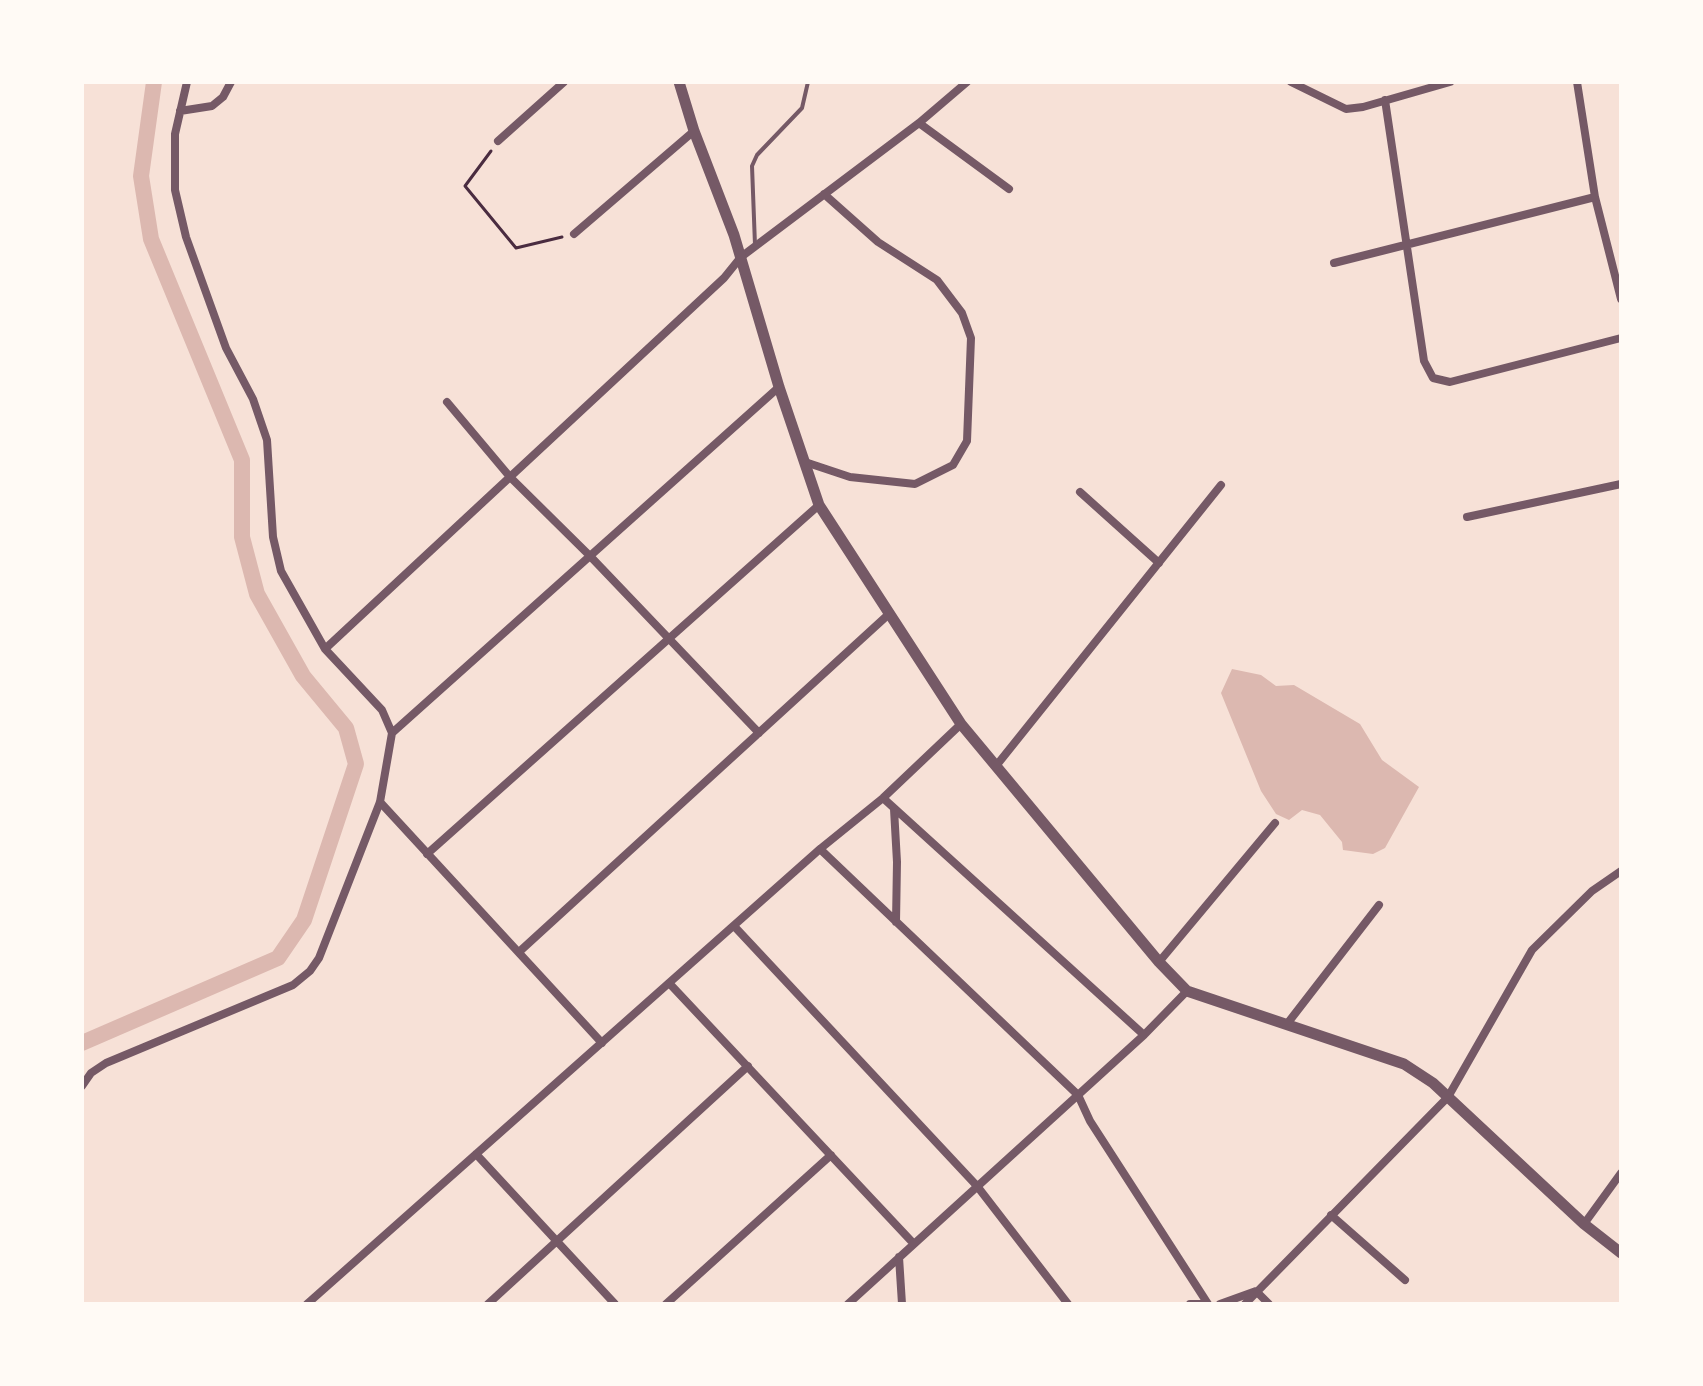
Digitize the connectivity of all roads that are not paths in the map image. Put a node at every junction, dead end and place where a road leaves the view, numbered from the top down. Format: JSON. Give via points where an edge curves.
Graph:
{"nodes":[{"id":1,"x":187,"y":82,"type":"edge"},
{"id":2,"x":231,"y":82,"type":"edge"},
{"id":3,"x":564,"y":82,"type":"edge"},
{"id":4,"x":679,"y":82,"type":"edge"},
{"id":5,"x":808,"y":82,"type":"edge"},
{"id":6,"x":967,"y":82,"type":"edge"},
{"id":7,"x":1291,"y":82,"type":"edge"},
{"id":8,"x":1411,"y":82,"type":"edge"},
{"id":9,"x":1450,"y":82,"type":"edge"},
{"id":10,"x":1577,"y":82,"type":"edge"},
{"id":11,"x":1412,"y":93,"type":"junction"},
{"id":12,"x":1385,"y":100,"type":"junction"},
{"id":13,"x":180,"y":111,"type":"junction"},
{"id":14,"x":919,"y":123,"type":"junction"},
{"id":15,"x":694,"y":131,"type":"junction"},
{"id":16,"x":498,"y":141,"type":"road end"},
{"id":17,"x":1009,"y":189,"type":"dead end"},
{"id":18,"x":824,"y":194,"type":"junction"},
{"id":19,"x":1595,"y":197,"type":"junction"},
{"id":20,"x":574,"y":234,"type":"road end"},
{"id":21,"x":755,"y":245,"type":"junction"},
{"id":22,"x":1405,"y":245,"type":"junction"},
{"id":23,"x":741,"y":257,"type":"junction"},
{"id":24,"x":1334,"y":263,"type":"dead end"},
{"id":25,"x":1621,"y":299,"type":"edge"},
{"id":26,"x":1621,"y":338,"type":"edge"},
{"id":27,"x":779,"y":387,"type":"junction"},
{"id":28,"x":447,"y":402,"type":"dead end"},
{"id":29,"x":805,"y":462,"type":"junction"},
{"id":30,"x":510,"y":477,"type":"junction"},
{"id":31,"x":1621,"y":484,"type":"edge"},
{"id":32,"x":1221,"y":485,"type":"dead end"},
{"id":33,"x":1080,"y":492,"type":"dead end"},
{"id":34,"x":819,"y":505,"type":"junction"},
{"id":35,"x":1467,"y":517,"type":"dead end"},
{"id":36,"x":590,"y":556,"type":"junction"},
{"id":37,"x":1159,"y":563,"type":"junction"},
{"id":38,"x":890,"y":613,"type":"junction"},
{"id":39,"x":667,"y":640,"type":"junction"},
{"id":40,"x":325,"y":649,"type":"junction"},
{"id":41,"x":961,"y":724,"type":"junction"},
{"id":42,"x":392,"y":733,"type":"junction"},
{"id":43,"x":759,"y":733,"type":"junction"},
{"id":44,"x":996,"y":766,"type":"junction"},
{"id":45,"x":883,"y":798,"type":"junction"},
{"id":46,"x":380,"y":802,"type":"junction"},
{"id":47,"x":894,"y":808,"type":"junction"},
{"id":48,"x":1275,"y":823,"type":"dead end"},
{"id":49,"x":820,"y":849,"type":"junction"},
{"id":50,"x":427,"y":854,"type":"junction"},
{"id":51,"x":1621,"y":871,"type":"edge"},
{"id":52,"x":1379,"y":905,"type":"dead end"},
{"id":53,"x":896,"y":922,"type":"junction"},
{"id":54,"x":734,"y":926,"type":"junction"},
{"id":55,"x":519,"y":952,"type":"junction"},
{"id":56,"x":1159,"y":962,"type":"junction"},
{"id":57,"x":669,"y":983,"type":"junction"},
{"id":58,"x":1187,"y":991,"type":"junction"},
{"id":59,"x":1287,"y":1024,"type":"junction"},
{"id":60,"x":1144,"y":1035,"type":"junction"},
{"id":61,"x":602,"y":1043,"type":"junction"},
{"id":62,"x":748,"y":1066,"type":"junction"},
{"id":63,"x":82,"y":1086,"type":"edge"},
{"id":64,"x":1078,"y":1095,"type":"junction"},
{"id":65,"x":1448,"y":1097,"type":"junction"},
{"id":66,"x":476,"y":1154,"type":"junction"},
{"id":67,"x":831,"y":1155,"type":"junction"},
{"id":68,"x":1621,"y":1173,"type":"edge"},
{"id":69,"x":977,"y":1186,"type":"junction"},
{"id":70,"x":1331,"y":1215,"type":"junction"},
{"id":71,"x":1584,"y":1224,"type":"junction"},
{"id":72,"x":559,"y":1241,"type":"junction"},
{"id":73,"x":914,"y":1244,"type":"junction"},
{"id":74,"x":1621,"y":1253,"type":"edge"},
{"id":75,"x":899,"y":1257,"type":"junction"},
{"id":76,"x":1405,"y":1280,"type":"dead end"},
{"id":77,"x":1256,"y":1291,"type":"junction"},
{"id":78,"x":307,"y":1304,"type":"edge"},
{"id":79,"x":488,"y":1304,"type":"edge"},
{"id":80,"x":615,"y":1304,"type":"edge"},
{"id":81,"x":666,"y":1304,"type":"edge"},
{"id":82,"x":848,"y":1304,"type":"edge"},
{"id":83,"x":902,"y":1304,"type":"edge"},
{"id":84,"x":1068,"y":1304,"type":"edge"},
{"id":85,"x":1190,"y":1304,"type":"edge"},
{"id":86,"x":1201,"y":1304,"type":"edge"},
{"id":87,"x":1208,"y":1304,"type":"edge"},
{"id":88,"x":1220,"y":1304,"type":"edge"},
{"id":89,"x":1245,"y":1304,"type":"edge"},
{"id":90,"x":1269,"y":1304,"type":"edge"}],
"edges":[{"from":1,"to":13,"type":"street"},
{"from":2,"to":13,"type":"street","via":[[212,106]]},
{"from":3,"to":16,"type":"street"},
{"from":4,"to":15,"type":"street"},
{"from":5,"to":21,"type":"lane","via":[[802,108],[752,166]]},
{"from":6,"to":14,"type":"street"},
{"from":7,"to":12,"type":"street","via":[[1346,109]]},
{"from":8,"to":11,"type":"street"},
{"from":9,"to":11,"type":"street"},
{"from":10,"to":19,"type":"street"},
{"from":11,"to":12,"type":"street"},
{"from":12,"to":22,"type":"street"},
{"from":13,"to":40,"type":"street","via":[[175,190],[186,237],[267,440],[273,537],[281,571]]},
{"from":14,"to":17,"type":"street"},
{"from":14,"to":18,"type":"street"},
{"from":15,"to":20,"type":"street"},
{"from":15,"to":23,"type":"street"},
{"from":18,"to":21,"type":"street"},
{"from":18,"to":29,"type":"street","via":[[878,242],[937,280],[962,313],[971,338],[967,441],[953,465],[915,484],[850,477]]},
{"from":19,"to":22,"type":"street"},
{"from":19,"to":25,"type":"street"},
{"from":21,"to":23,"type":"street"},
{"from":22,"to":24,"type":"street"},
{"from":22,"to":26,"type":"street","via":[[1424,361],[1433,378],[1450,382]]},
{"from":23,"to":27,"type":"street"},
{"from":23,"to":30,"type":"street"},
{"from":27,"to":29,"type":"street"},
{"from":27,"to":36,"type":"street"},
{"from":28,"to":30,"type":"street"},
{"from":29,"to":34,"type":"street"},
{"from":30,"to":36,"type":"street"},
{"from":30,"to":40,"type":"street"},
{"from":31,"to":35,"type":"street"},
{"from":32,"to":37,"type":"street"},
{"from":33,"to":37,"type":"street"},
{"from":34,"to":38,"type":"street"},
{"from":34,"to":39,"type":"street"},
{"from":36,"to":39,"type":"street"},
{"from":36,"to":42,"type":"street"},
{"from":37,"to":44,"type":"street"},
{"from":38,"to":41,"type":"street"},
{"from":38,"to":43,"type":"street"},
{"from":39,"to":43,"type":"street"},
{"from":39,"to":50,"type":"street"},
{"from":40,"to":42,"type":"street","via":[[382,710]]},
{"from":41,"to":44,"type":"street"},
{"from":41,"to":45,"type":"street"},
{"from":42,"to":46,"type":"street"},
{"from":43,"to":55,"type":"street"},
{"from":44,"to":56,"type":"street"},
{"from":45,"to":47,"type":"street"},
{"from":45,"to":49,"type":"street"},
{"from":46,"to":50,"type":"street"},
{"from":46,"to":63,"type":"street","via":[[310,971],[293,985],[106,1063]]},
{"from":47,"to":53,"type":"street"},
{"from":47,"to":60,"type":"street"},
{"from":48,"to":56,"type":"street"},
{"from":49,"to":53,"type":"street"},
{"from":49,"to":54,"type":"street"},
{"from":50,"to":55,"type":"street"},
{"from":51,"to":65,"type":"street","via":[[1558,921],[1532,950]]},
{"from":52,"to":59,"type":"street"},
{"from":53,"to":64,"type":"street"},
{"from":54,"to":57,"type":"street"},
{"from":54,"to":69,"type":"street"},
{"from":55,"to":61,"type":"street"},
{"from":56,"to":58,"type":"street"},
{"from":57,"to":61,"type":"street"},
{"from":57,"to":62,"type":"street"},
{"from":58,"to":59,"type":"street"},
{"from":58,"to":60,"type":"street"},
{"from":59,"to":65,"type":"street","via":[[1404,1064]]},
{"from":60,"to":64,"type":"street"},
{"from":61,"to":66,"type":"street"},
{"from":62,"to":67,"type":"street"},
{"from":62,"to":72,"type":"street"},
{"from":64,"to":69,"type":"street"},
{"from":64,"to":87,"type":"street"},
{"from":65,"to":70,"type":"street"},
{"from":65,"to":71,"type":"street"},
{"from":66,"to":72,"type":"street"},
{"from":66,"to":78,"type":"street"},
{"from":67,"to":73,"type":"street"},
{"from":67,"to":81,"type":"street"},
{"from":68,"to":71,"type":"street"},
{"from":69,"to":73,"type":"street"},
{"from":69,"to":84,"type":"street"},
{"from":70,"to":76,"type":"street"},
{"from":70,"to":77,"type":"street"},
{"from":71,"to":74,"type":"street"},
{"from":72,"to":79,"type":"street"},
{"from":72,"to":80,"type":"street"},
{"from":73,"to":75,"type":"street"},
{"from":75,"to":82,"type":"street"},
{"from":75,"to":83,"type":"street"},
{"from":77,"to":88,"type":"street"},
{"from":77,"to":89,"type":"street"},
{"from":77,"to":90,"type":"street"},
{"from":85,"to":86,"type":"street"}]}
